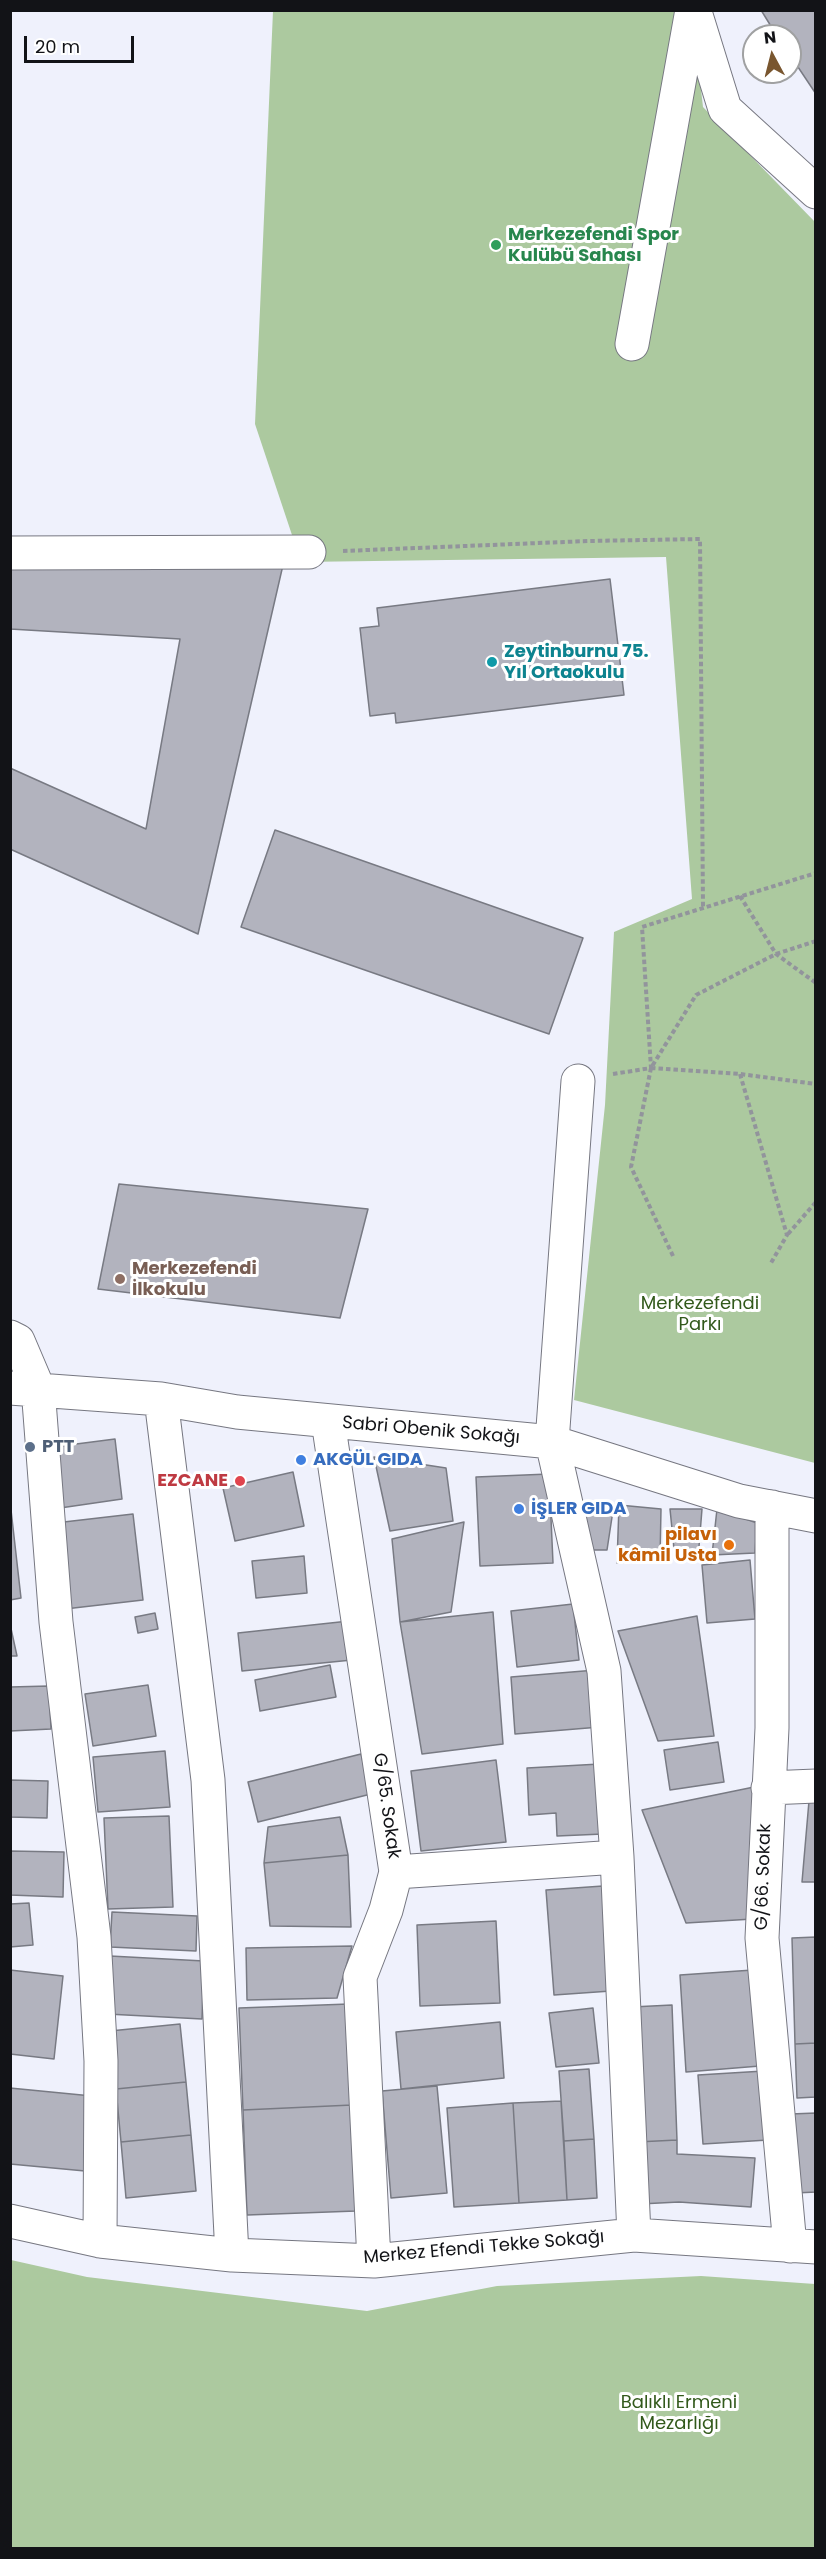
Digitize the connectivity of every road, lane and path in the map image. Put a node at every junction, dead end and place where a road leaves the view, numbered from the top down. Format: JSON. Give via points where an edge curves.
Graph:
{"nodes":[{"id":1,"x":693,"y":10,"type":"edge"},
{"id":2,"x":816,"y":192,"type":"edge"},
{"id":3,"x":632,"y":344,"type":"dead end"},
{"id":4,"x":309,"y":552,"type":"joint"},
{"id":5,"x":10,"y":553,"type":"edge"},
{"id":6,"x":816,"y":873,"type":"edge"},
{"id":7,"x":740,"y":896,"type":"junction"},
{"id":8,"x":703,"y":907,"type":"junction"},
{"id":9,"x":816,"y":941,"type":"edge"},
{"id":10,"x":776,"y":954,"type":"junction"},
{"id":11,"x":816,"y":983,"type":"edge"},
{"id":12,"x":651,"y":1068,"type":"junction"},
{"id":13,"x":740,"y":1074,"type":"junction"},
{"id":14,"x":578,"y":1081,"type":"joint"},
{"id":15,"x":816,"y":1084,"type":"edge"},
{"id":16,"x":816,"y":1202,"type":"edge"},
{"id":17,"x":787,"y":1235,"type":"junction"},
{"id":18,"x":673,"y":1256,"type":"dead end"},
{"id":19,"x":771,"y":1263,"type":"dead end"},
{"id":20,"x":10,"y":1338,"type":"edge"},
{"id":21,"x":24,"y":1388,"type":"edge"},
{"id":22,"x":161,"y":1399,"type":"junction"},
{"id":23,"x":328,"y":1421,"type":"junction"},
{"id":24,"x":552,"y":1442,"type":"junction"},
{"id":25,"x":772,"y":1507,"type":"junction"},
{"id":26,"x":816,"y":1516,"type":"edge"},
{"id":27,"x":816,"y":1786,"type":"edge"},
{"id":28,"x":768,"y":1788,"type":"junction"},
{"id":29,"x":617,"y":1857,"type":"junction"},
{"id":30,"x":396,"y":1872,"type":"junction"},
{"id":31,"x":10,"y":2221,"type":"edge"},
{"id":32,"x":634,"y":2235,"type":"junction"},
{"id":33,"x":100,"y":2241,"type":"junction"},
{"id":34,"x":803,"y":2246,"type":"edge"},
{"id":35,"x":232,"y":2255,"type":"junction"},
{"id":36,"x":374,"y":2260,"type":"junction"}],
"edges":[{"from":1,"to":2,"type":"street","via":[[725,109]]},
{"from":1,"to":3,"type":"street"},
{"from":4,"to":5,"type":"street"},
{"from":4,"to":8,"type":"path","via":[[700,539]]},
{"from":6,"to":7,"type":"path"},
{"from":7,"to":8,"type":"path"},
{"from":7,"to":10,"type":"path"},
{"from":8,"to":12,"type":"path","via":[[642,927]]},
{"from":9,"to":10,"type":"path"},
{"from":10,"to":11,"type":"path"},
{"from":10,"to":12,"type":"path","via":[[696,995]]},
{"from":12,"to":13,"type":"path"},
{"from":12,"to":14,"type":"path"},
{"from":12,"to":18,"type":"path","via":[[631,1167]]},
{"from":13,"to":15,"type":"path"},
{"from":13,"to":17,"type":"path"},
{"from":14,"to":24,"type":"street"},
{"from":16,"to":17,"type":"path"},
{"from":17,"to":19,"type":"path"},
{"from":20,"to":21,"type":"street","via":[[18,1341]]},
{"from":21,"to":22,"type":"street","name":"Sabri Obenik Sokağı"},
{"from":21,"to":33,"type":"street","via":[[94,1938],[101,2061]]},
{"from":22,"to":23,"type":"street","name":"Sabri Obenik Sokağı"},
{"from":22,"to":35,"type":"street","via":[[208,1780]]},
{"from":23,"to":24,"type":"street","name":"Sabri Obenik Sokağı"},
{"from":23,"to":30,"type":"street","name":"G/65. Sokak"},
{"from":24,"to":25,"type":"street","name":"Sabri Obenik Sokağı","via":[[739,1501]]},
{"from":24,"to":29,"type":"street","via":[[604,1671]]},
{"from":25,"to":26,"type":"street","name":"Sabri Obenik Sokağı"},
{"from":25,"to":28,"type":"street","name":"G/66. Sokak","via":[[772,1728]]},
{"from":27,"to":28,"type":"street"},
{"from":28,"to":34,"type":"street","name":"G/66. Sokak","via":[[762,1938]]},
{"from":29,"to":30,"type":"street"},
{"from":29,"to":32,"type":"street"},
{"from":30,"to":36,"type":"street","name":"G/65. Sokak","via":[[360,1977]]},
{"from":31,"to":33,"type":"street","name":"Merkez Efendi Tekke Sokağı"},
{"from":32,"to":34,"type":"street","name":"Merkez Efendi Tekke Sokağı"},
{"from":32,"to":36,"type":"street","name":"Merkez Efendi Tekke Sokağı"},
{"from":33,"to":35,"type":"street","name":"Merkez Efendi Tekke Sokağı"},
{"from":35,"to":36,"type":"street","name":"Merkez Efendi Tekke Sokağı"}]}
